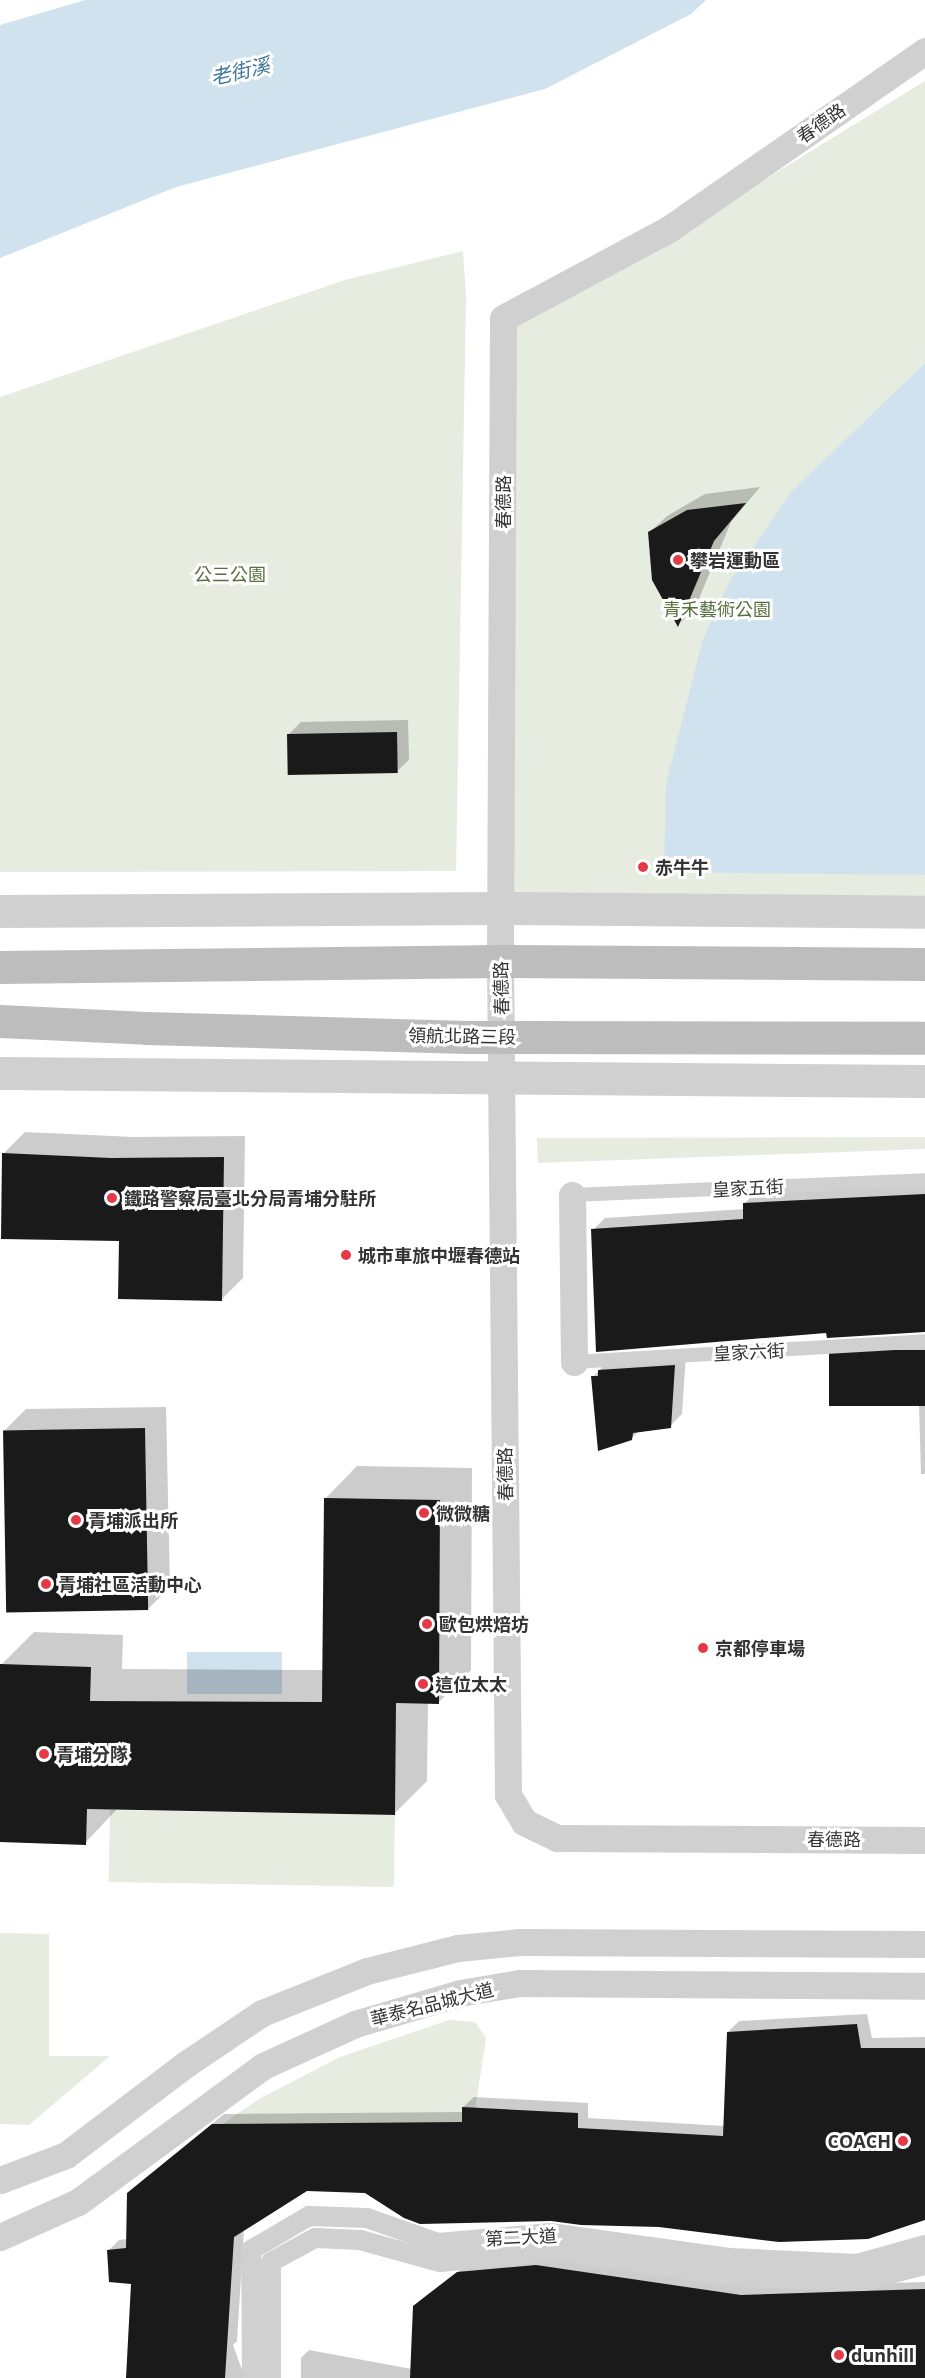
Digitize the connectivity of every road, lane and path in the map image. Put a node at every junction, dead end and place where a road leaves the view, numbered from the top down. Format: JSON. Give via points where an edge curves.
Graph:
{"nodes":[{"id":1,"x":925,"y":51,"type":"edge"},
{"id":2,"x":502,"y":908,"type":"junction"},
{"id":3,"x":0,"y":911,"type":"edge"},
{"id":4,"x":925,"y":912,"type":"edge"},
{"id":5,"x":500,"y":961,"type":"junction"},
{"id":6,"x":925,"y":964,"type":"edge"},
{"id":7,"x":0,"y":967,"type":"edge"},
{"id":8,"x":0,"y":1021,"type":"edge"},
{"id":9,"x":502,"y":1037,"type":"junction"},
{"id":10,"x":925,"y":1038,"type":"edge"},
{"id":11,"x":0,"y":1073,"type":"edge"},
{"id":12,"x":501,"y":1079,"type":"junction"},
{"id":13,"x":925,"y":1081,"type":"edge"},
{"id":14,"x":925,"y":1180,"type":"edge"},
{"id":15,"x":572,"y":1195,"type":"joint"},
{"id":16,"x":925,"y":1341,"type":"edge"},
{"id":17,"x":574,"y":1362,"type":"joint"},
{"id":18,"x":925,"y":1840,"type":"edge"},
{"id":19,"x":925,"y":1944,"type":"edge"},
{"id":20,"x":925,"y":1986,"type":"edge"},
{"id":21,"x":0,"y":2180,"type":"edge"},
{"id":22,"x":0,"y":2237,"type":"edge"},
{"id":23,"x":925,"y":2245,"type":"edge"},
{"id":24,"x":925,"y":2265,"type":"edge"},
{"id":25,"x":251,"y":2376,"type":"edge"},
{"id":26,"x":272,"y":2378,"type":"edge"}],
"edges":[{"from":1,"to":2,"type":"street","name":"春德路","via":[[669,229],[503,318]]},
{"from":2,"to":3,"type":"street"},
{"from":2,"to":4,"type":"street"},
{"from":2,"to":5,"type":"street","name":"春德路"},
{"from":5,"to":6,"type":"main road"},
{"from":5,"to":7,"type":"main road"},
{"from":5,"to":9,"type":"street","name":"春德路"},
{"from":8,"to":9,"type":"main road","name":"領航北路三段"},
{"from":9,"to":10,"type":"main road","name":"領航北路三段"},
{"from":9,"to":12,"type":"street","name":"春德路"},
{"from":11,"to":12,"type":"street"},
{"from":12,"to":13,"type":"street"},
{"from":12,"to":18,"type":"street","name":"春德路","via":[[508,1795],[524,1822],[557,1838]]},
{"from":14,"to":15,"type":"lane","name":"皇家五街"},
{"from":15,"to":17,"type":"street"},
{"from":16,"to":17,"type":"lane","name":"皇家六街"},
{"from":19,"to":21,"type":"street","via":[[520,1942],[458,1948],[401,1962],[367,1971],[262,2013],[186,2064],[66,2155]]},
{"from":20,"to":22,"type":"street","name":"華泰名品城大道","via":[[519,1983],[460,1993],[355,2024],[263,2066],[78,2202]]},
{"from":23,"to":25,"type":"street","name":"第二大道","via":[[857,2264],[743,2259],[550,2233],[438,2243],[366,2218],[309,2216],[251,2250]]},
{"from":24,"to":26,"type":"street","name":"第二大道","via":[[863,2281],[738,2277],[555,2252],[440,2262],[360,2240],[315,2238],[271,2262]]}]}
